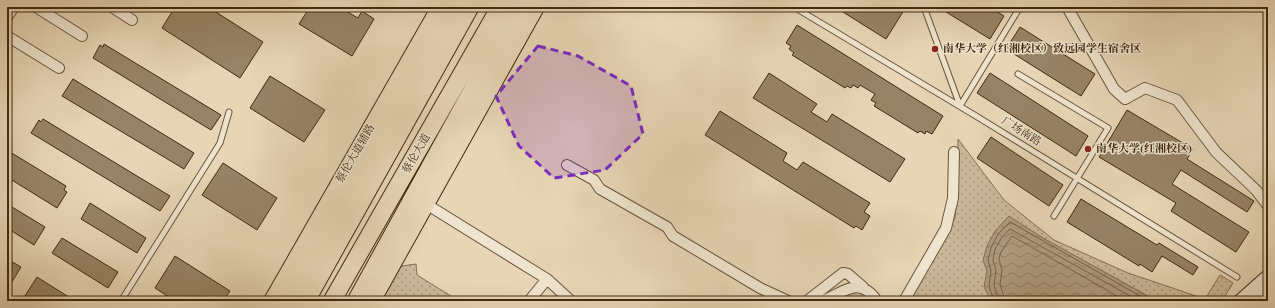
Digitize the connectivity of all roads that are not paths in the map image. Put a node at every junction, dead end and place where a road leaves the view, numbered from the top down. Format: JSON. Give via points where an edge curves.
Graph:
{"nodes":[{"id":1,"x":14,"y":7,"type":"edge"},
{"id":2,"x":36,"y":7,"type":"edge"},
{"id":3,"x":112,"y":7,"type":"edge"},
{"id":4,"x":440,"y":7,"type":"edge"},
{"id":5,"x":454,"y":7,"type":"edge"},
{"id":6,"x":470,"y":7,"type":"edge"},
{"id":7,"x":500,"y":7,"type":"edge"},
{"id":8,"x":518,"y":7,"type":"edge"},
{"id":9,"x":536,"y":7,"type":"edge"},
{"id":10,"x":924,"y":7,"type":"edge"},
{"id":11,"x":1020,"y":7,"type":"edge"},
{"id":12,"x":1067,"y":7,"type":"edge"},
{"id":13,"x":797,"y":8,"type":"edge"},
{"id":14,"x":7,"y":17,"type":"edge"},
{"id":15,"x":132,"y":20,"type":"dead end"},
{"id":16,"x":7,"y":36,"type":"edge"},
{"id":17,"x":82,"y":36,"type":"dead end"},
{"id":18,"x":59,"y":68,"type":"dead end"},
{"id":19,"x":1018,"y":74,"type":"dead end"},
{"id":20,"x":960,"y":106,"type":"junction"},
{"id":21,"x":229,"y":112,"type":"dead end"},
{"id":22,"x":954,"y":152,"type":"dead end"},
{"id":23,"x":567,"y":165,"type":"dead end"},
{"id":24,"x":1077,"y":178,"type":"junction"},
{"id":25,"x":426,"y":204,"type":"junction"},
{"id":26,"x":1268,"y":206,"type":"edge"},
{"id":27,"x":1054,"y":216,"type":"dead end"},
{"id":28,"x":1237,"y":277,"type":"dead end"},
{"id":29,"x":1268,"y":277,"type":"edge"},
{"id":30,"x":547,"y":279,"type":"junction"},
{"id":31,"x":863,"y":287,"type":"junction"},
{"id":32,"x":1268,"y":295,"type":"edge"},
{"id":33,"x":121,"y":301,"type":"edge"},
{"id":34,"x":272,"y":301,"type":"edge"},
{"id":35,"x":290,"y":301,"type":"edge"},
{"id":36,"x":306,"y":301,"type":"edge"},
{"id":37,"x":332,"y":301,"type":"edge"},
{"id":38,"x":356,"y":301,"type":"edge"},
{"id":39,"x":372,"y":301,"type":"edge"},
{"id":40,"x":529,"y":301,"type":"edge"},
{"id":41,"x":570,"y":301,"type":"edge"},
{"id":42,"x":788,"y":301,"type":"edge"},
{"id":43,"x":807,"y":301,"type":"edge"},
{"id":44,"x":823,"y":301,"type":"edge"},
{"id":45,"x":877,"y":301,"type":"edge"},
{"id":46,"x":904,"y":301,"type":"edge"},
{"id":47,"x":1241,"y":301,"type":"edge"},
{"id":48,"x":1261,"y":301,"type":"edge"}],
"edges":[{"from":1,"to":14,"type":"street"},
{"from":2,"to":17,"type":"street"},
{"from":3,"to":15,"type":"street"},
{"from":4,"to":34,"type":"main road","name":"蔡伦大道辅路"},
{"from":5,"to":35,"type":"highway"},
{"from":6,"to":36,"type":"highway"},
{"from":7,"to":37,"type":"highway","name":"蔡伦大道"},
{"from":8,"to":38,"type":"highway"},
{"from":9,"to":25,"type":"main road"},
{"from":10,"to":20,"type":"lane"},
{"from":11,"to":20,"type":"lane"},
{"from":12,"to":26,"type":"street","via":[[1114,89],[1125,99],[1145,88],[1177,100],[1216,152],[1256,190]]},
{"from":13,"to":20,"type":"lane","name":"广场南路"},
{"from":16,"to":18,"type":"street"},
{"from":19,"to":24,"type":"lane","via":[[1108,128]]},
{"from":20,"to":24,"type":"lane","name":"广场南路"},
{"from":21,"to":33,"type":"lane","via":[[220,143]]},
{"from":22,"to":46,"type":"street","via":[[953,198],[946,228]]},
{"from":23,"to":42,"type":"street","via":[[594,180],[600,189],[667,228],[673,236],[760,288]]},
{"from":24,"to":27,"type":"lane"},
{"from":24,"to":28,"type":"lane","name":"广场南路"},
{"from":25,"to":30,"type":"street"},
{"from":25,"to":39,"type":"main road"},
{"from":29,"to":47,"type":"main road"},
{"from":30,"to":40,"type":"street"},
{"from":30,"to":41,"type":"street"},
{"from":31,"to":43,"type":"street","via":[[848,274],[843,273]]},
{"from":31,"to":44,"type":"street","via":[[853,288]]},
{"from":31,"to":45,"type":"street"},
{"from":32,"to":48,"type":"main road"}]}
